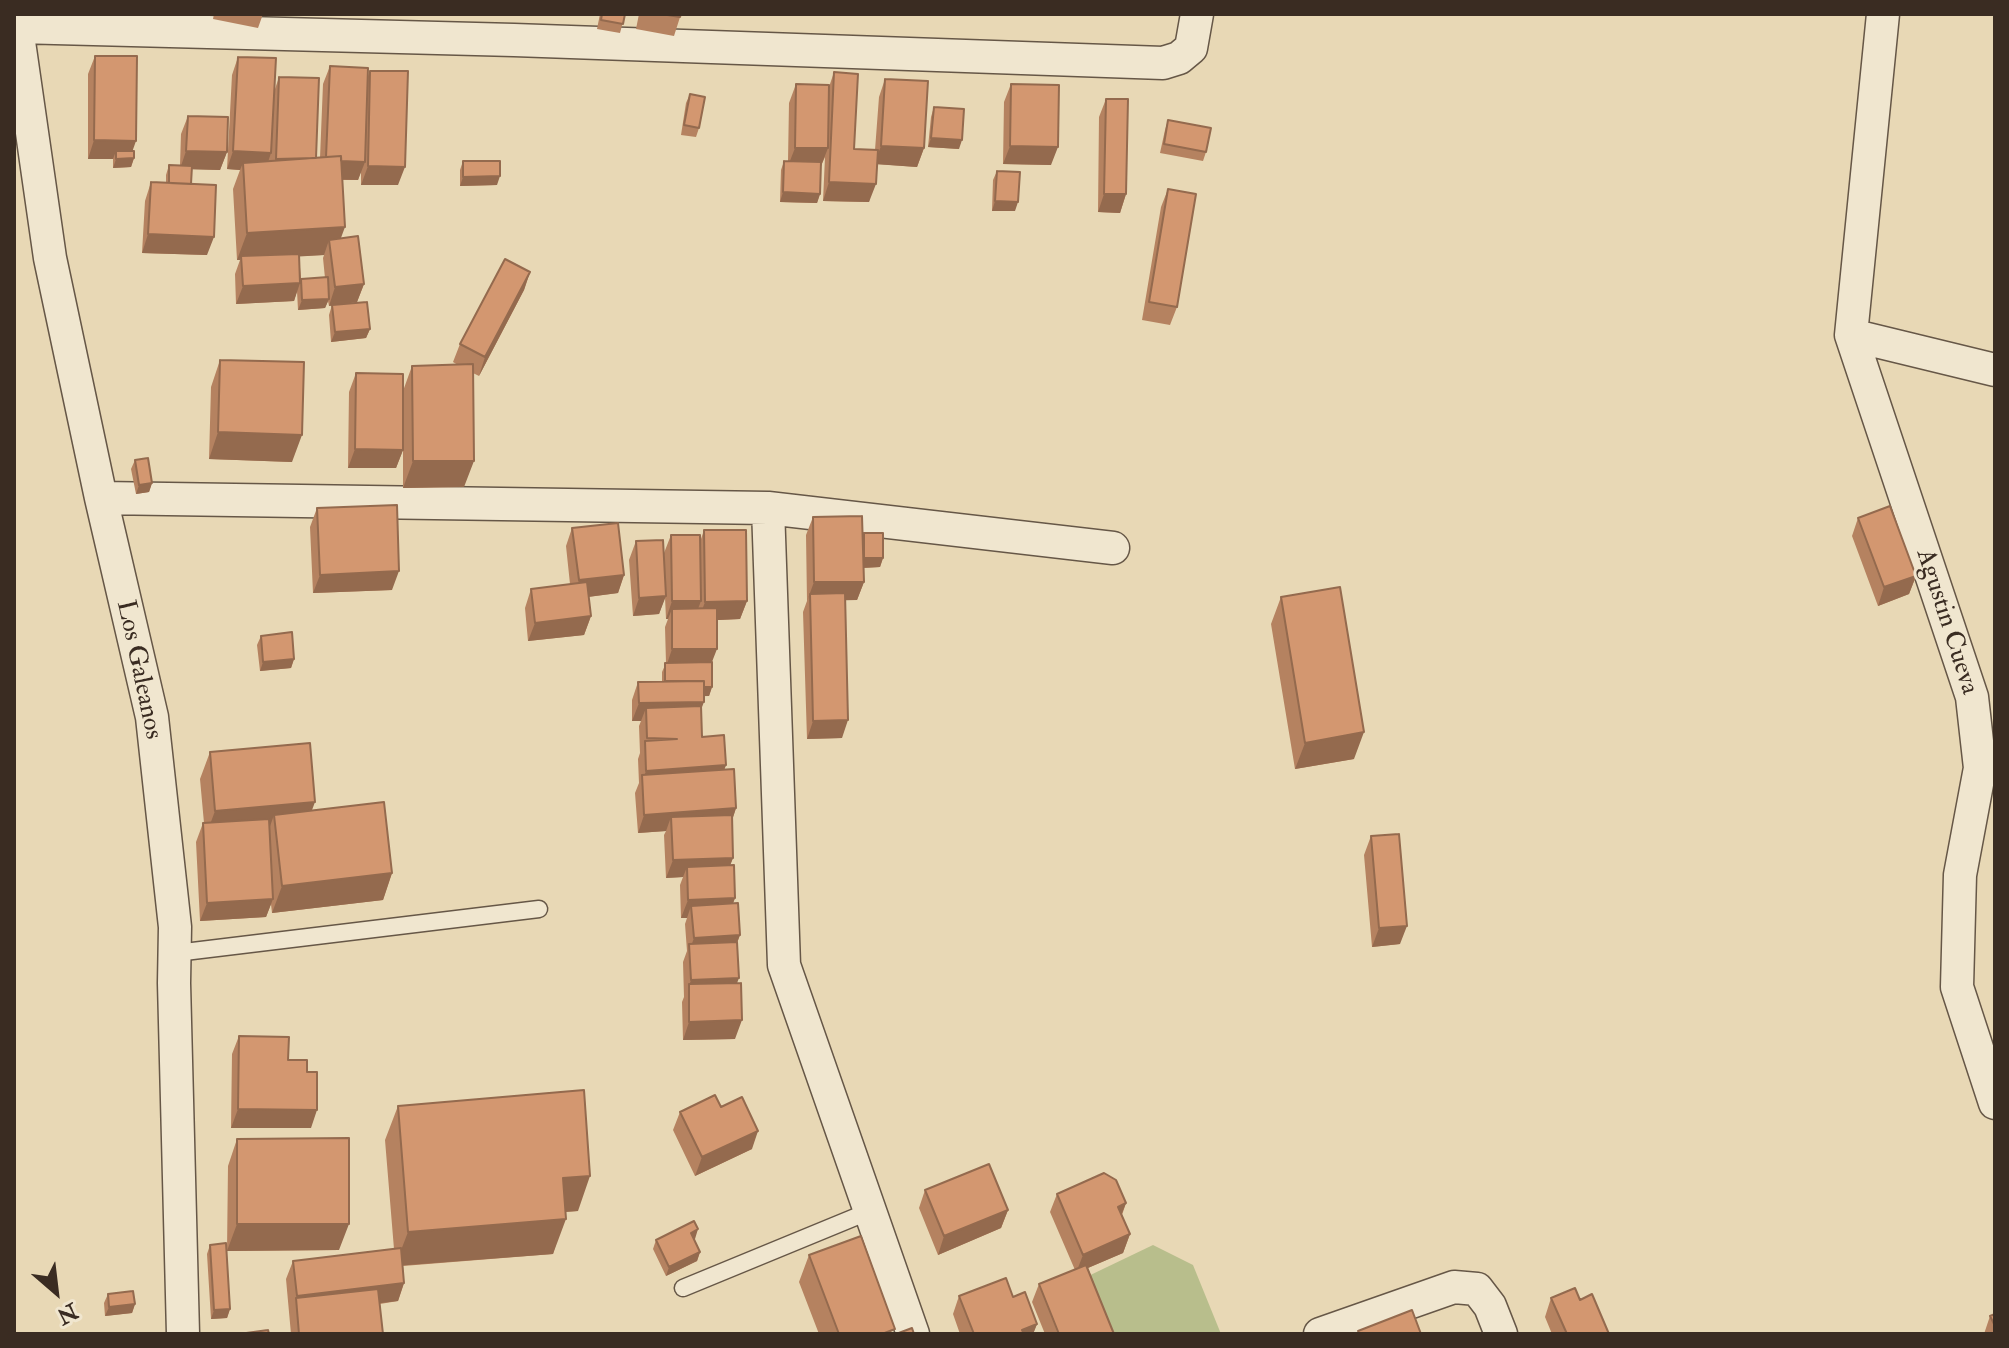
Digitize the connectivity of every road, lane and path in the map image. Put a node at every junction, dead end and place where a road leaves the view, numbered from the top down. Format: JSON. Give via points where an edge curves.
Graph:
{"nodes":[{"id":1,"x":1197,"y":14,"type":"edge"},
{"id":2,"x":1883,"y":14,"type":"edge"},
{"id":3,"x":16,"y":20,"type":"edge"},
{"id":4,"x":286,"y":24,"type":"edge"},
{"id":5,"x":518,"y":27,"type":"edge"},
{"id":6,"x":1851,"y":335,"type":"junction"},
{"id":7,"x":1995,"y":370,"type":"edge"},
{"id":8,"x":101,"y":498,"type":"junction"},
{"id":9,"x":768,"y":508,"type":"junction"},
{"id":10,"x":1113,"y":548,"type":"dead end"},
{"id":11,"x":539,"y":909,"type":"dead end"},
{"id":12,"x":176,"y":953,"type":"junction"},
{"id":13,"x":1995,"y":1103,"type":"edge"},
{"id":14,"x":870,"y":1211,"type":"junction"},
{"id":15,"x":683,"y":1288,"type":"dead end"},
{"id":16,"x":183,"y":1334,"type":"edge"},
{"id":17,"x":913,"y":1334,"type":"edge"},
{"id":18,"x":1320,"y":1334,"type":"edge"},
{"id":19,"x":1501,"y":1334,"type":"edge"}],
"edges":[{"from":1,"to":5,"type":"street","via":[[1191,48],[1163,63]]},
{"from":2,"to":6,"type":"street"},
{"from":3,"to":4,"type":"street"},
{"from":3,"to":8,"type":"street","name":"Los Galeanos","via":[[50,258]]},
{"from":4,"to":5,"type":"street"},
{"from":6,"to":7,"type":"street"},
{"from":6,"to":13,"type":"street","name":"Agustin Cueva","via":[[1972,697],[1980,768],[1960,875],[1957,987]]},
{"from":8,"to":9,"type":"street"},
{"from":8,"to":12,"type":"street","name":"Los Galeanos","via":[[152,717]]},
{"from":9,"to":10,"type":"street"},
{"from":9,"to":14,"type":"street","via":[[784,965]]},
{"from":11,"to":12,"type":"lane"},
{"from":12,"to":16,"type":"street","name":"Los Galeanos"},
{"from":14,"to":15,"type":"lane"},
{"from":14,"to":17,"type":"street"},
{"from":18,"to":19,"type":"street","via":[[1454,1287],[1477,1289]]}]}
